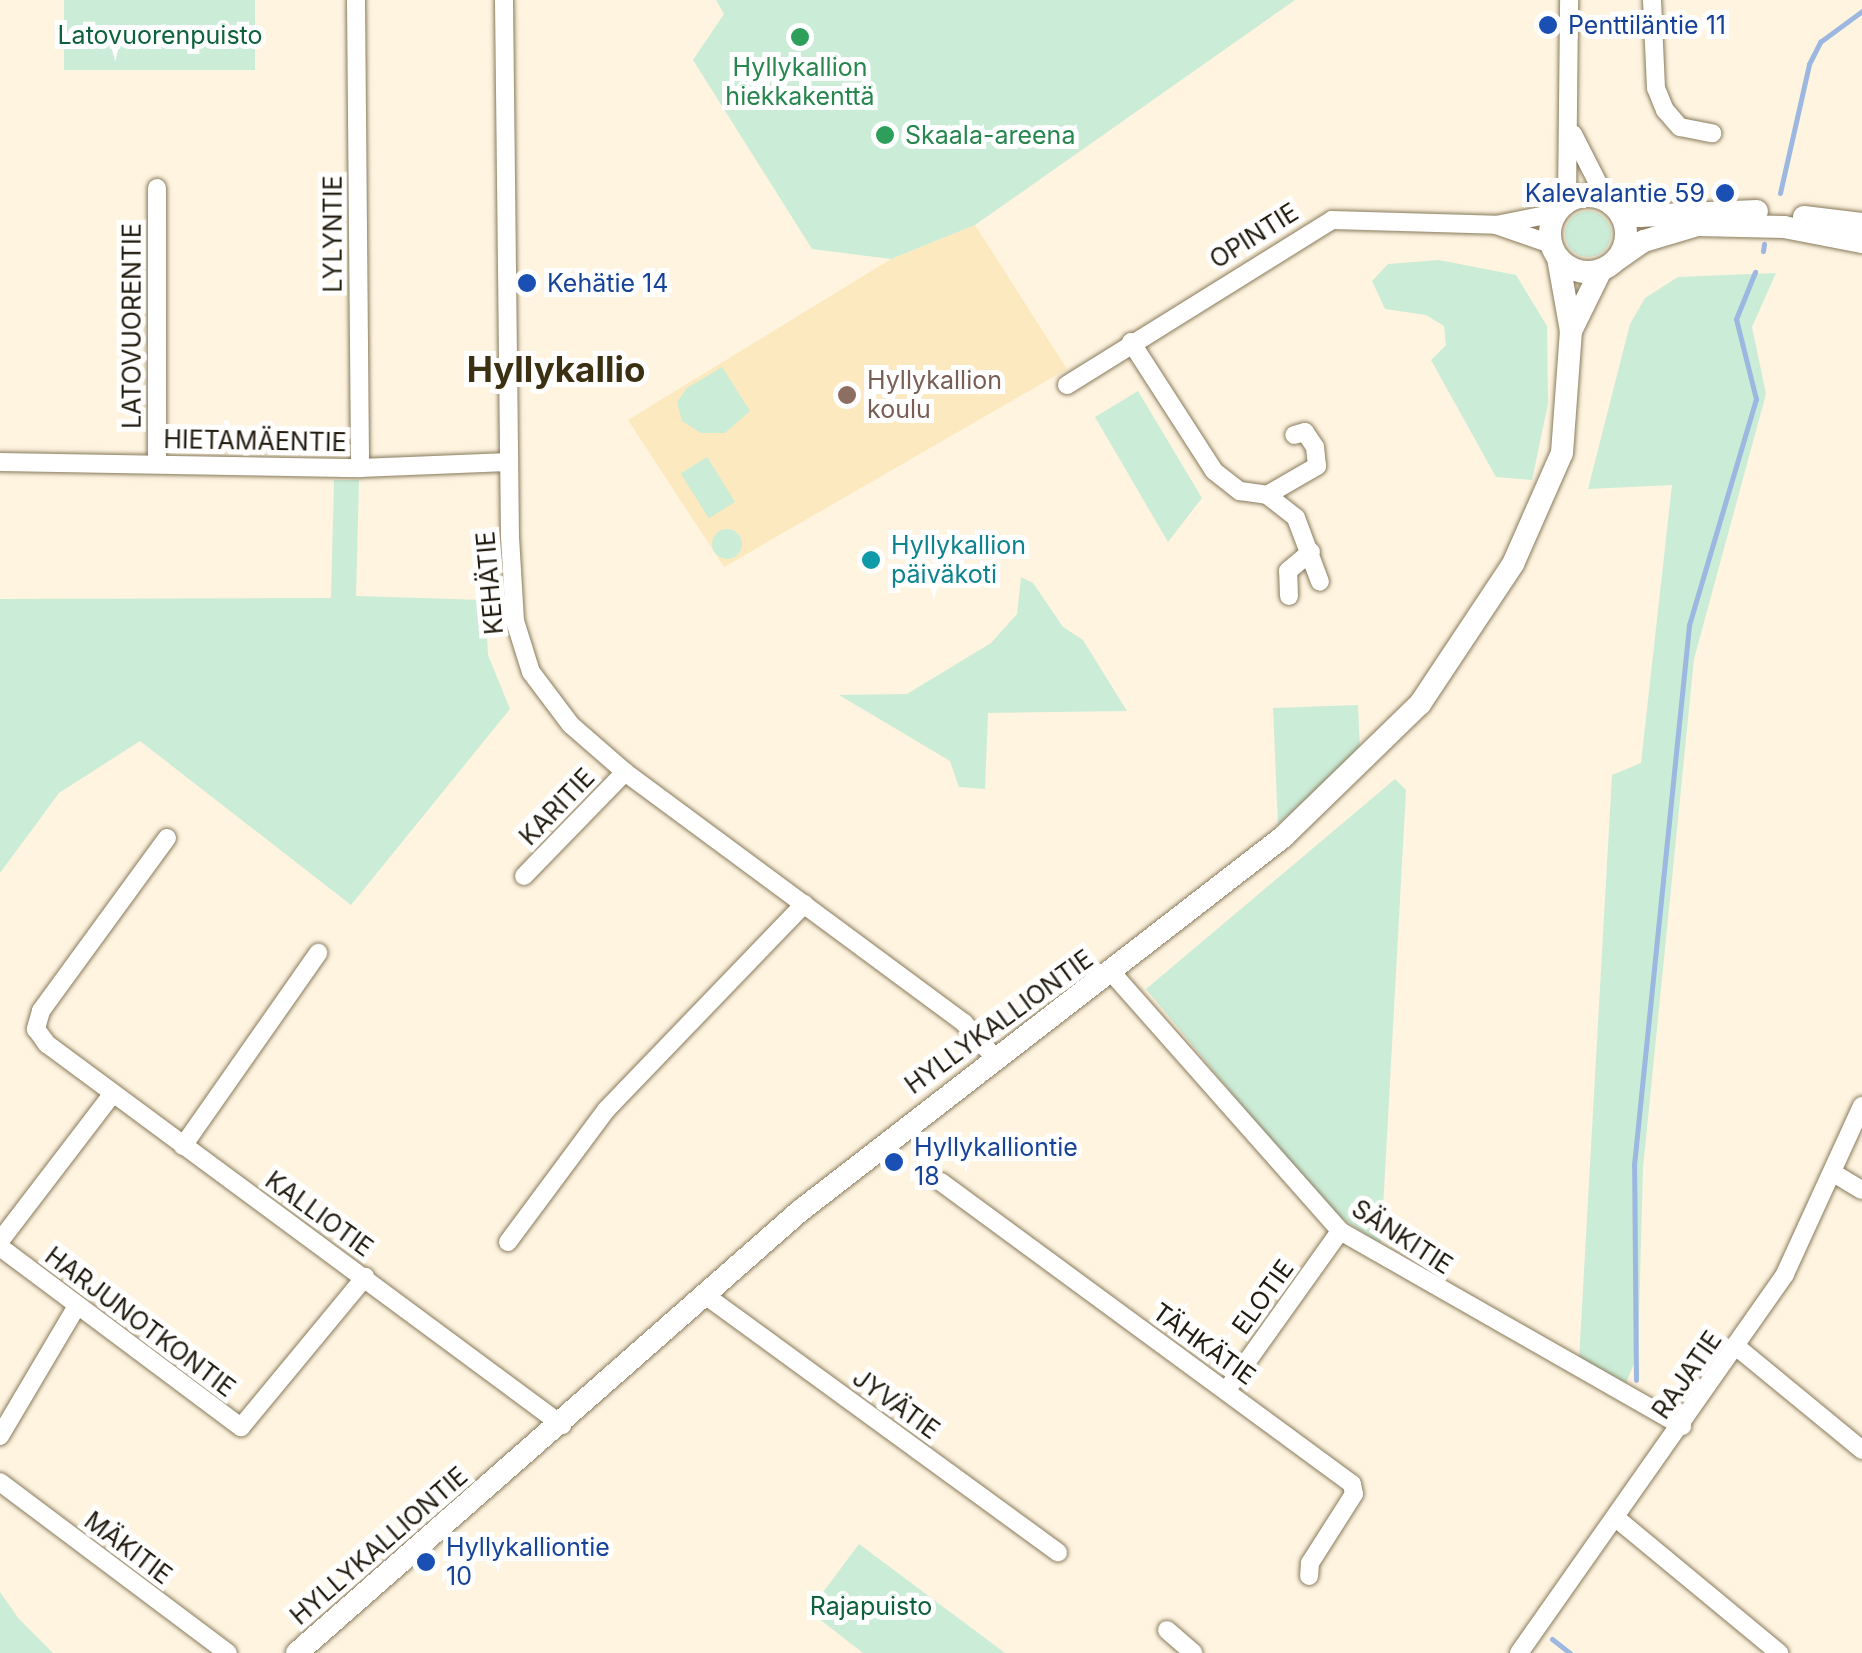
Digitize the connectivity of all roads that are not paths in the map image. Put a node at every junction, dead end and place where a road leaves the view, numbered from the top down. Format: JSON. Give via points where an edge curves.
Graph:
{"nodes":[{"id":1,"x":356,"y":0,"type":"edge"},
{"id":2,"x":504,"y":0,"type":"edge"},
{"id":3,"x":1569,"y":0,"type":"edge"},
{"id":4,"x":1652,"y":0,"type":"edge"},
{"id":5,"x":1573,"y":133,"type":"junction"},
{"id":6,"x":1712,"y":133,"type":"dead end"},
{"id":7,"x":156,"y":188,"type":"dead end"},
{"id":8,"x":1612,"y":206,"type":"junction"},
{"id":9,"x":1562,"y":208,"type":"junction"},
{"id":10,"x":1862,"y":224,"type":"edge"},
{"id":11,"x":1496,"y":225,"type":"junction"},
{"id":12,"x":1862,"y":242,"type":"edge"},
{"id":13,"x":1555,"y":251,"type":"junction"},
{"id":14,"x":1608,"y":266,"type":"junction"},
{"id":15,"x":1572,"y":331,"type":"junction"},
{"id":16,"x":1132,"y":342,"type":"junction"},
{"id":17,"x":1068,"y":386,"type":"dead end"},
{"id":18,"x":1294,"y":435,"type":"dead end"},
{"id":19,"x":0,"y":462,"type":"edge"},
{"id":20,"x":510,"y":462,"type":"junction"},
{"id":21,"x":157,"y":464,"type":"junction"},
{"id":22,"x":360,"y":468,"type":"junction"},
{"id":23,"x":1267,"y":494,"type":"junction"},
{"id":24,"x":1311,"y":552,"type":"junction"},
{"id":25,"x":1320,"y":582,"type":"dead end"},
{"id":26,"x":1289,"y":596,"type":"dead end"},
{"id":27,"x":625,"y":772,"type":"junction"},
{"id":28,"x":167,"y":838,"type":"dead end"},
{"id":29,"x":524,"y":876,"type":"dead end"},
{"id":30,"x":804,"y":904,"type":"junction"},
{"id":31,"x":318,"y":954,"type":"dead end"},
{"id":32,"x":1113,"y":974,"type":"junction"},
{"id":33,"x":995,"y":1058,"type":"junction"},
{"id":34,"x":113,"y":1093,"type":"junction"},
{"id":35,"x":1862,"y":1106,"type":"edge"},
{"id":36,"x":183,"y":1146,"type":"junction"},
{"id":37,"x":1836,"y":1174,"type":"junction"},
{"id":38,"x":942,"y":1182,"type":"dead end"},
{"id":39,"x":1862,"y":1190,"type":"edge"},
{"id":40,"x":1340,"y":1231,"type":"junction"},
{"id":41,"x":508,"y":1242,"type":"dead end"},
{"id":42,"x":0,"y":1244,"type":"edge"},
{"id":43,"x":364,"y":1278,"type":"junction"},
{"id":44,"x":705,"y":1295,"type":"junction"},
{"id":45,"x":75,"y":1309,"type":"junction"},
{"id":46,"x":1738,"y":1348,"type":"junction"},
{"id":47,"x":1226,"y":1391,"type":"junction"},
{"id":48,"x":562,"y":1425,"type":"junction"},
{"id":49,"x":1682,"y":1426,"type":"junction"},
{"id":50,"x":0,"y":1436,"type":"edge"},
{"id":51,"x":1862,"y":1450,"type":"edge"},
{"id":52,"x":0,"y":1482,"type":"edge"},
{"id":53,"x":1616,"y":1518,"type":"junction"},
{"id":54,"x":1058,"y":1552,"type":"dead end"},
{"id":55,"x":1309,"y":1576,"type":"dead end"},
{"id":56,"x":1167,"y":1630,"type":"dead end"},
{"id":57,"x":228,"y":1653,"type":"edge"},
{"id":58,"x":296,"y":1653,"type":"edge"},
{"id":59,"x":1193,"y":1653,"type":"edge"},
{"id":60,"x":1519,"y":1653,"type":"edge"},
{"id":61,"x":1778,"y":1653,"type":"edge"}],
"edges":[{"from":1,"to":22,"type":"street","name":"LYLYNTIE"},
{"from":2,"to":20,"type":"street","name":"KEHÄTIE"},
{"from":3,"to":5,"type":"street"},
{"from":4,"to":6,"type":"street","via":[[1656,88],[1664,110],[1680,126]]},
{"from":5,"to":8,"type":"street"},
{"from":5,"to":9,"type":"street"},
{"from":7,"to":21,"type":"street","name":"LATOVUORENTIE"},
{"from":8,"to":9,"type":"main road","via":[[1580,197]]},
{"from":8,"to":10,"type":"main road","via":[[1654,216],[1726,208]]},
{"from":8,"to":14,"type":"main road","via":[[1626,236]]},
{"from":9,"to":11,"type":"street"},
{"from":9,"to":13,"type":"main road"},
{"from":11,"to":13,"type":"street","name":"OPINTIE"},
{"from":11,"to":16,"type":"street","name":"OPINTIE","via":[[1332,220]]},
{"from":12,"to":14,"type":"main road","via":[[1784,227],[1696,225],[1644,242]]},
{"from":13,"to":14,"type":"main road","via":[[1586,272]]},
{"from":13,"to":15,"type":"main road","name":"HYLLYKALLIONTIE"},
{"from":14,"to":15,"type":"main road","name":"HYLLYKALLIONTIE"},
{"from":15,"to":32,"type":"main road","name":"HYLLYKALLIONTIE","via":[[1562,454],[1540,515],[1463,646],[1362,764]]},
{"from":16,"to":17,"type":"street","name":"OPINTIE"},
{"from":16,"to":23,"type":"street","via":[[1214,471],[1240,491]]},
{"from":18,"to":23,"type":"street","via":[[1304,432],[1316,447],[1317,466]]},
{"from":19,"to":21,"type":"street","name":"HIETAMÄENTIE"},
{"from":20,"to":22,"type":"street","name":"HIETAMÄENTIE"},
{"from":20,"to":27,"type":"street","name":"KEHÄTIE","via":[[515,621],[523,653],[553,706]]},
{"from":21,"to":22,"type":"street","name":"HIETAMÄENTIE"},
{"from":23,"to":24,"type":"street","via":[[1296,518]]},
{"from":24,"to":25,"type":"street"},
{"from":24,"to":26,"type":"street","via":[[1288,571]]},
{"from":27,"to":29,"type":"street","name":"KARITIE"},
{"from":27,"to":30,"type":"street","name":"KEHÄTIE"},
{"from":28,"to":34,"type":"street","name":"KALLIOTIE","via":[[41,1011],[36,1029]]},
{"from":30,"to":33,"type":"street","name":"KEHÄTIE","via":[[964,1023]]},
{"from":30,"to":41,"type":"street","via":[[606,1110]]},
{"from":31,"to":36,"type":"street"},
{"from":32,"to":33,"type":"main road","name":"HYLLYKALLIONTIE"},
{"from":32,"to":40,"type":"street","name":"SÄNKITIE"},
{"from":33,"to":44,"type":"main road","name":"HYLLYKALLIONTIE","via":[[882,1142]]},
{"from":34,"to":36,"type":"street","name":"KALLIOTIE"},
{"from":34,"to":42,"type":"street","name":"HARJUNOTKONTIE"},
{"from":35,"to":37,"type":"street","name":"RAJATIE"},
{"from":36,"to":43,"type":"street","name":"KALLIOTIE"},
{"from":37,"to":39,"type":"street"},
{"from":37,"to":46,"type":"street","name":"RAJATIE"},
{"from":38,"to":47,"type":"street","name":"TÄHKÄTIE"},
{"from":40,"to":47,"type":"street","name":"ELOTIE"},
{"from":40,"to":49,"type":"street","name":"SÄNKITIE"},
{"from":42,"to":45,"type":"street","name":"HARJUNOTKONTIE"},
{"from":43,"to":45,"type":"street","name":"HARJUNOTKONTIE","via":[[241,1427]]},
{"from":43,"to":48,"type":"street","name":"KALLIOTIE"},
{"from":44,"to":48,"type":"main road","name":"HYLLYKALLIONTIE"},
{"from":44,"to":54,"type":"street","name":"JYVÄTIE"},
{"from":45,"to":50,"type":"street"},
{"from":46,"to":49,"type":"street","name":"RAJATIE"},
{"from":46,"to":51,"type":"street"},
{"from":47,"to":55,"type":"street","name":"TÄHKÄTIE","via":[[1352,1484],[1354,1494],[1310,1562]]},
{"from":48,"to":58,"type":"main road","name":"HYLLYKALLIONTIE"},
{"from":49,"to":53,"type":"street","name":"RAJATIE"},
{"from":52,"to":57,"type":"street","name":"MÄKITIE"},
{"from":53,"to":60,"type":"street","name":"RAJATIE"},
{"from":53,"to":61,"type":"street"},
{"from":56,"to":59,"type":"street"}]}
